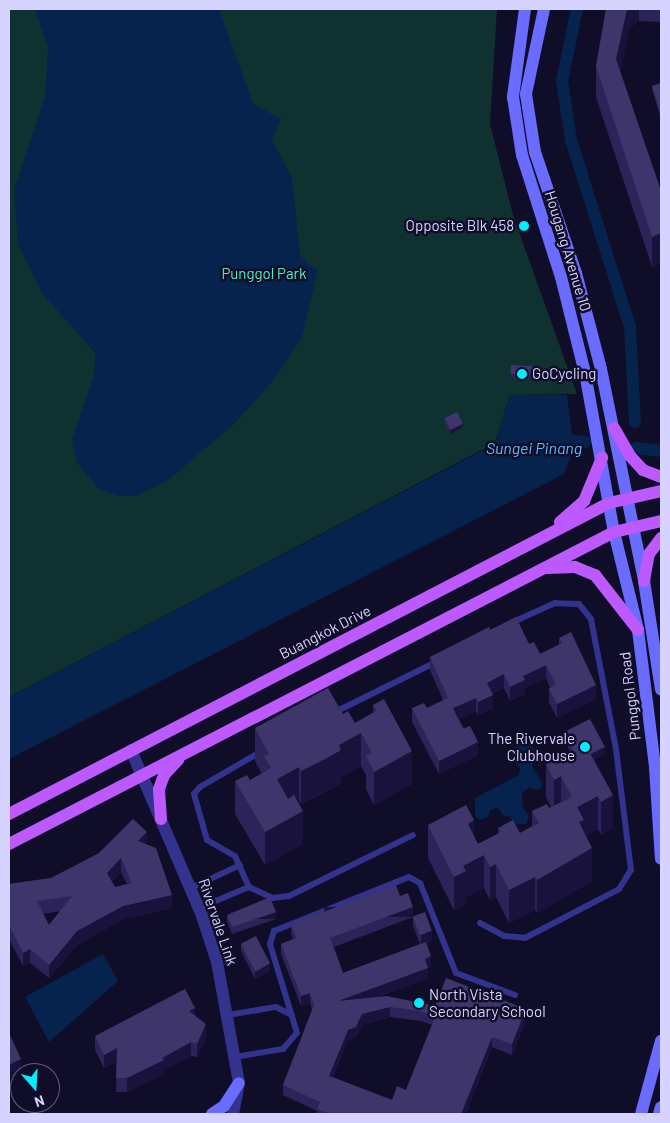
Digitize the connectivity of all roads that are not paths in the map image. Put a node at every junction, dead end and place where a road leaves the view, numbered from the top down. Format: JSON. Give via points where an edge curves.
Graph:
{"nodes":[{"id":1,"x":525,"y":9,"type":"edge"},
{"id":2,"x":544,"y":9,"type":"edge"},
{"id":3,"x":614,"y":428,"type":"junction"},
{"id":4,"x":602,"y":458,"type":"junction"},
{"id":5,"x":661,"y":477,"type":"edge"},
{"id":6,"x":661,"y":491,"type":"edge"},
{"id":7,"x":627,"y":498,"type":"junction"},
{"id":8,"x":610,"y":503,"type":"junction"},
{"id":9,"x":661,"y":521,"type":"edge"},
{"id":10,"x":632,"y":526,"type":"junction"},
{"id":11,"x":614,"y":532,"type":"junction"},
{"id":12,"x":545,"y":536,"type":"junction"},
{"id":13,"x":661,"y":538,"type":"edge"},
{"id":14,"x":542,"y":568,"type":"junction"},
{"id":15,"x":644,"y":580,"type":"junction"},
{"id":16,"x":504,"y":627,"type":"edge"},
{"id":17,"x":638,"y":630,"type":"junction"},
{"id":18,"x":446,"y":656,"type":"edge"},
{"id":19,"x":661,"y":690,"type":"edge"},
{"id":20,"x":325,"y":717,"type":"edge"},
{"id":21,"x":266,"y":749,"type":"edge"},
{"id":22,"x":131,"y":750,"type":"junction"},
{"id":23,"x":185,"y":752,"type":"junction"},
{"id":24,"x":142,"y":774,"type":"junction"},
{"id":25,"x":9,"y":814,"type":"edge"},
{"id":26,"x":161,"y":818,"type":"junction"},
{"id":27,"x":413,"y":836,"type":"dead end"},
{"id":28,"x":9,"y":844,"type":"edge"},
{"id":29,"x":661,"y":858,"type":"edge"},
{"id":30,"x":240,"y":865,"type":"junction"},
{"id":31,"x":249,"y":887,"type":"junction"},
{"id":32,"x":191,"y":888,"type":"junction"},
{"id":33,"x":199,"y":908,"type":"junction"},
{"id":34,"x":480,"y":923,"type":"dead end"},
{"id":35,"x":515,"y":995,"type":"dead end"},
{"id":36,"x":228,"y":1015,"type":"junction"},
{"id":37,"x":294,"y":1018,"type":"junction"},
{"id":38,"x":661,"y":1041,"type":"edge"},
{"id":39,"x":235,"y":1057,"type":"junction"},
{"id":40,"x":239,"y":1083,"type":"junction"},
{"id":41,"x":661,"y":1107,"type":"edge"},
{"id":42,"x":212,"y":1114,"type":"edge"},
{"id":43,"x":233,"y":1114,"type":"edge"},
{"id":44,"x":641,"y":1114,"type":"edge"},
{"id":45,"x":658,"y":1114,"type":"edge"}],
"edges":[{"from":1,"to":4,"type":"main road","name":"Hougang Avenue 10","via":[[513,97],[522,155],[561,277]]},
{"from":2,"to":3,"type":"main road","name":"Hougang Avenue 10","via":[[526,94],[533,142],[576,273]]},
{"from":3,"to":5,"type":"main road","via":[[643,470]]},
{"from":3,"to":7,"type":"main road","name":"Hougang Avenue 10"},
{"from":4,"to":8,"type":"main road","name":"Hougang Avenue 10"},
{"from":4,"to":12,"type":"main road","via":[[584,501]]},
{"from":6,"to":7,"type":"main road","name":"Buangkok Drive"},
{"from":7,"to":8,"type":"main road","name":"Buangkok Drive"},
{"from":7,"to":10,"type":"main road","name":"Punggol Road"},
{"from":8,"to":11,"type":"main road","name":"Punggol Road"},
{"from":8,"to":12,"type":"main road","name":"Buangkok Drive"},
{"from":9,"to":10,"type":"main road"},
{"from":10,"to":11,"type":"main road"},
{"from":10,"to":15,"type":"main road","name":"Punggol Road"},
{"from":11,"to":14,"type":"main road"},
{"from":11,"to":17,"type":"main road","name":"Punggol Road"},
{"from":12,"to":22,"type":"main road","name":"Buangkok Drive"},
{"from":13,"to":15,"type":"main road","via":[[649,554]]},
{"from":14,"to":17,"type":"main road","via":[[575,567],[594,575]]},
{"from":14,"to":23,"type":"main road"},
{"from":15,"to":19,"type":"main road","name":"Punggol Road"},
{"from":16,"to":34,"type":"lane","via":[[555,603],[579,604],[591,619],[616,749],[631,870],[619,889],[525,938],[504,936]]},
{"from":17,"to":29,"type":"main road","name":"Punggol Road","via":[[655,767]]},
{"from":18,"to":20,"type":"lane"},
{"from":21,"to":30,"type":"lane","via":[[200,787],[194,794],[207,840],[234,856]]},
{"from":22,"to":24,"type":"street","name":"Rivervale Link"},
{"from":22,"to":25,"type":"main road","name":"Buangkok Drive"},
{"from":23,"to":24,"type":"main road"},
{"from":23,"to":26,"type":"main road","via":[[163,778],[159,789]]},
{"from":24,"to":26,"type":"street","name":"Rivervale Link"},
{"from":24,"to":28,"type":"main road"},
{"from":26,"to":32,"type":"street","name":"Rivervale Link"},
{"from":27,"to":31,"type":"lane","via":[[289,896],[273,898]]},
{"from":30,"to":31,"type":"lane"},
{"from":30,"to":32,"type":"lane"},
{"from":31,"to":33,"type":"lane"},
{"from":32,"to":33,"type":"street","name":"Rivervale Link"},
{"from":33,"to":36,"type":"street","name":"Rivervale Link","via":[[217,962]]},
{"from":35,"to":37,"type":"lane","via":[[456,973],[420,882],[409,877],[274,931],[270,944]]},
{"from":36,"to":37,"type":"lane","via":[[276,1007]]},
{"from":36,"to":39,"type":"street","name":"Rivervale Link"},
{"from":37,"to":39,"type":"lane","via":[[296,1032],[289,1045]]},
{"from":38,"to":44,"type":"main road"},
{"from":39,"to":40,"type":"street","name":"Rivervale Link"},
{"from":40,"to":42,"type":"main road","via":[[224,1106]]},
{"from":40,"to":43,"type":"street","name":"Rivervale Link"},
{"from":41,"to":45,"type":"main road"}]}
